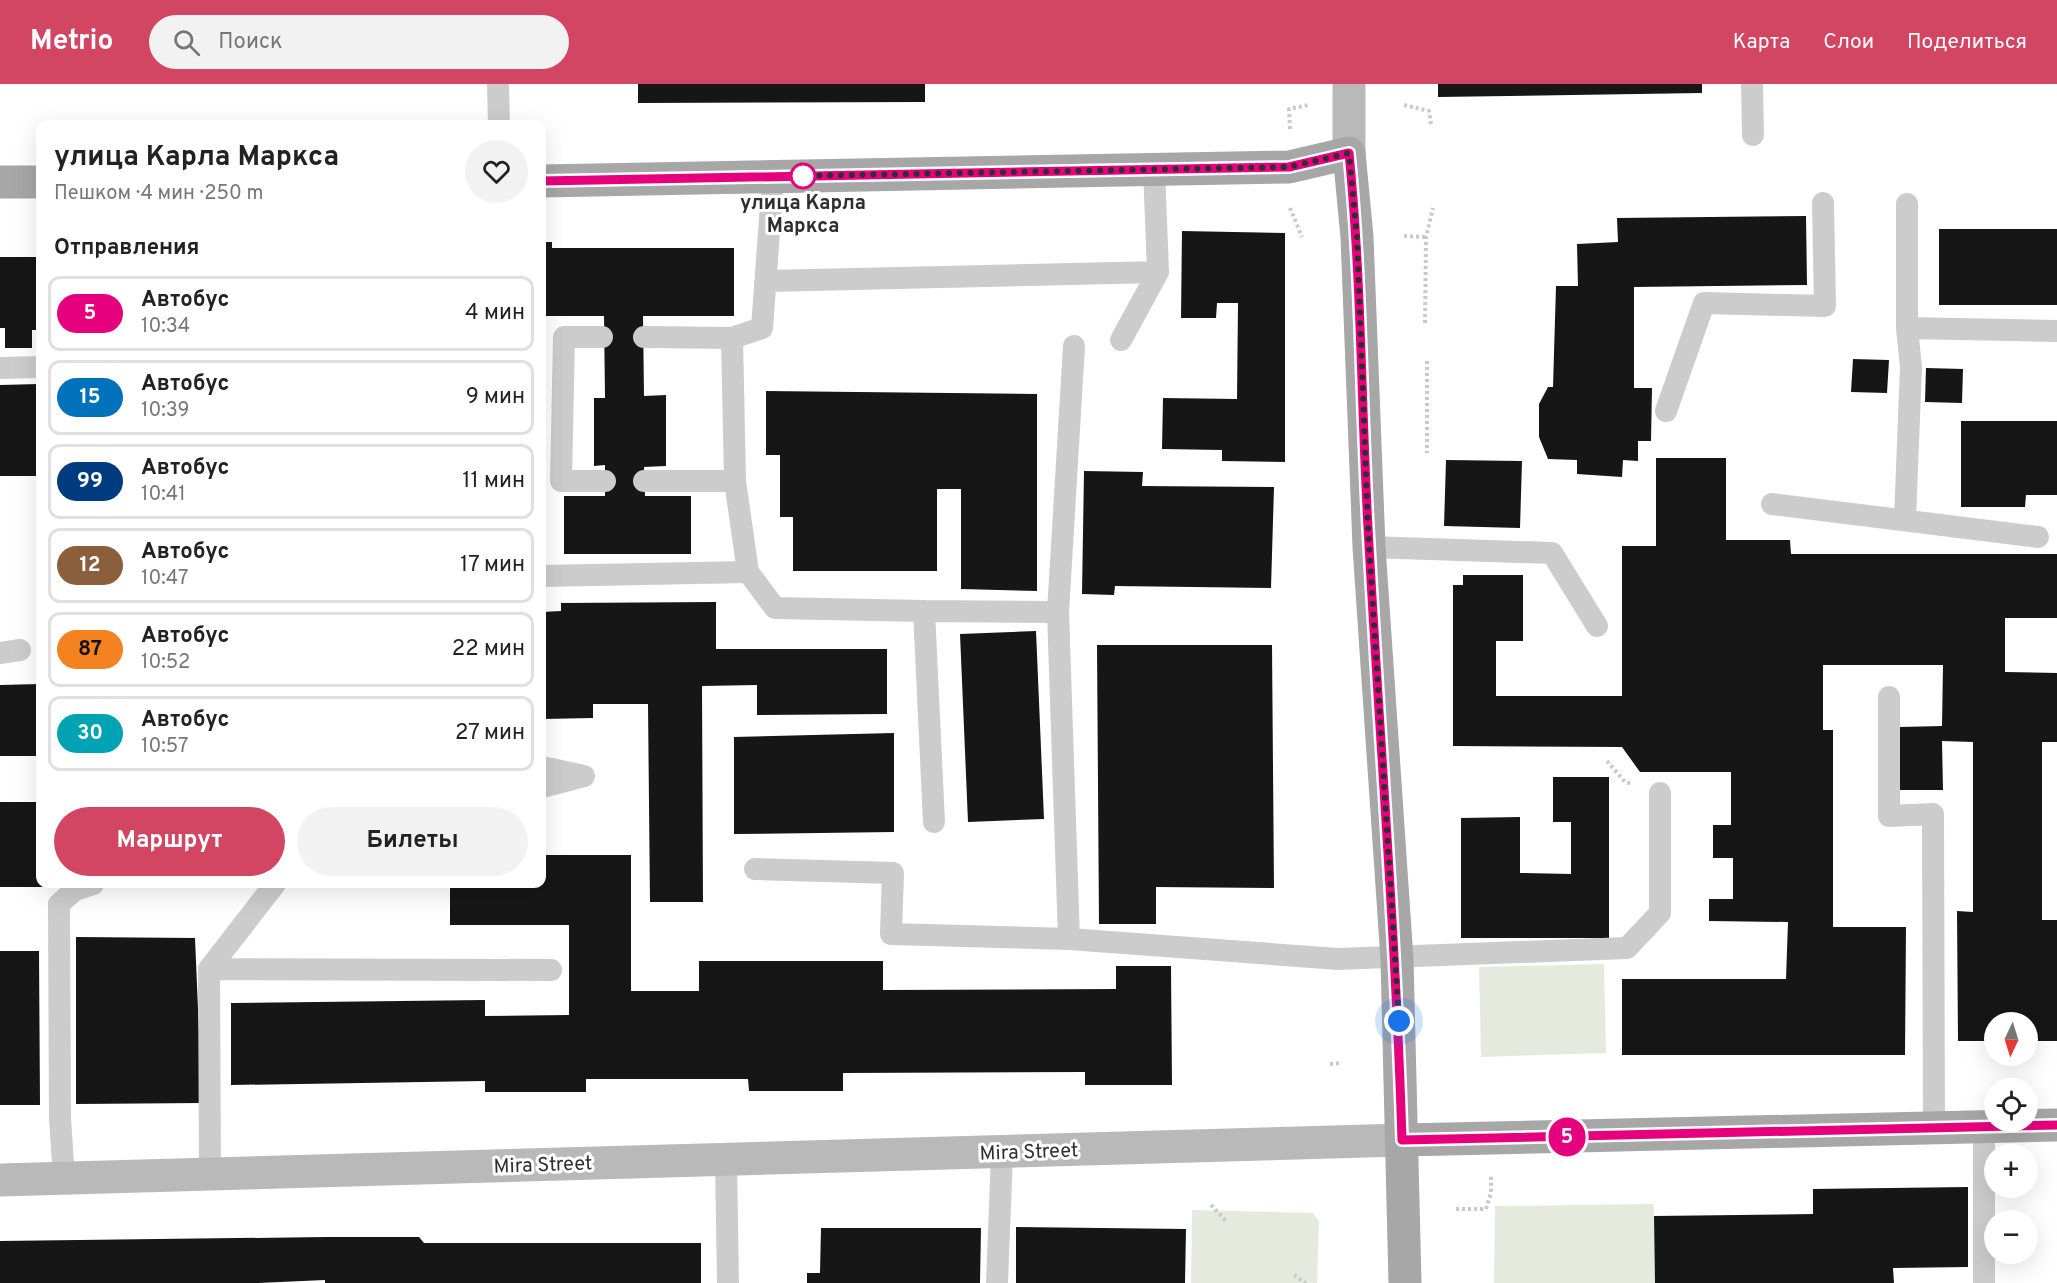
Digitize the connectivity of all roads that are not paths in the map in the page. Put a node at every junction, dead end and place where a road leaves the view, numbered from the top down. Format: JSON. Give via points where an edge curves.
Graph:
{"nodes":[{"id":1,"x":498,"y":84,"type":"edge"},
{"id":2,"x":1348,"y":84,"type":"edge"},
{"id":3,"x":1752,"y":84,"type":"edge"},
{"id":4,"x":499,"y":120,"type":"edge"},
{"id":5,"x":1753,"y":135,"type":"dead end"},
{"id":6,"x":1349,"y":153,"type":"junction"},
{"id":7,"x":1154,"y":169,"type":"junction"},
{"id":8,"x":773,"y":177,"type":"junction"},
{"id":9,"x":546,"y":181,"type":"edge"},
{"id":10,"x":0,"y":182,"type":"edge"},
{"id":11,"x":36,"y":182,"type":"edge"},
{"id":12,"x":1823,"y":203,"type":"dead end"},
{"id":13,"x":1907,"y":204,"type":"dead end"},
{"id":14,"x":1158,"y":272,"type":"junction"},
{"id":15,"x":767,"y":281,"type":"junction"},
{"id":16,"x":1907,"y":328,"type":"junction"},
{"id":17,"x":2057,"y":331,"type":"edge"},
{"id":18,"x":602,"y":337,"type":"dead end"},
{"id":19,"x":644,"y":337,"type":"dead end"},
{"id":20,"x":732,"y":338,"type":"junction"},
{"id":21,"x":1121,"y":340,"type":"dead end"},
{"id":22,"x":1074,"y":346,"type":"dead end"},
{"id":23,"x":36,"y":367,"type":"edge"},
{"id":24,"x":0,"y":368,"type":"edge"},
{"id":25,"x":1666,"y":411,"type":"dead end"},
{"id":26,"x":605,"y":481,"type":"dead end"},
{"id":27,"x":644,"y":481,"type":"dead end"},
{"id":28,"x":735,"y":481,"type":"junction"},
{"id":29,"x":1772,"y":504,"type":"dead end"},
{"id":30,"x":1905,"y":519,"type":"junction"},
{"id":31,"x":2038,"y":537,"type":"dead end"},
{"id":32,"x":1369,"y":547,"type":"junction"},
{"id":33,"x":748,"y":572,"type":"junction"},
{"id":34,"x":546,"y":576,"type":"edge"},
{"id":35,"x":924,"y":611,"type":"junction"},
{"id":36,"x":1058,"y":612,"type":"junction"},
{"id":37,"x":1597,"y":626,"type":"dead end"},
{"id":38,"x":1889,"y":697,"type":"dead end"},
{"id":39,"x":546,"y":768,"type":"edge"},
{"id":40,"x":546,"y":786,"type":"edge"},
{"id":41,"x":1660,"y":793,"type":"dead end"},
{"id":42,"x":933,"y":822,"type":"dead end"},
{"id":43,"x":755,"y":869,"type":"dead end"},
{"id":44,"x":79,"y":888,"type":"edge"},
{"id":45,"x":272,"y":888,"type":"edge"},
{"id":46,"x":1069,"y":939,"type":"junction"},
{"id":47,"x":1396,"y":959,"type":"junction"},
{"id":48,"x":209,"y":969,"type":"junction"},
{"id":49,"x":551,"y":970,"type":"dead end"},
{"id":50,"x":2038,"y":1125,"type":"edge"},
{"id":51,"x":2057,"y":1125,"type":"edge"},
{"id":52,"x":1984,"y":1126,"type":"edge"},
{"id":53,"x":1934,"y":1128,"type":"junction"},
{"id":54,"x":1984,"y":1132,"type":"edge"},
{"id":55,"x":1402,"y":1140,"type":"junction"},
{"id":56,"x":1002,"y":1154,"type":"junction"},
{"id":57,"x":726,"y":1161,"type":"junction"},
{"id":58,"x":210,"y":1175,"type":"junction"},
{"id":59,"x":64,"y":1179,"type":"junction"},
{"id":60,"x":0,"y":1180,"type":"edge"},
{"id":61,"x":728,"y":1283,"type":"edge"},
{"id":62,"x":997,"y":1283,"type":"edge"},
{"id":63,"x":1405,"y":1283,"type":"edge"},
{"id":64,"x":1984,"y":1283,"type":"edge"}],
"edges":[{"from":1,"to":4,"type":"lane"},
{"from":2,"to":6,"type":"main road"},
{"from":3,"to":5,"type":"lane"},
{"from":6,"to":7,"type":"main road","via":[[1289,167]]},
{"from":6,"to":32,"type":"main road","via":[[1357,237]]},
{"from":7,"to":8,"type":"main road"},
{"from":7,"to":14,"type":"lane"},
{"from":8,"to":9,"type":"main road"},
{"from":8,"to":15,"type":"lane"},
{"from":10,"to":11,"type":"main road"},
{"from":12,"to":25,"type":"lane","via":[[1826,306],[1704,303]]},
{"from":13,"to":16,"type":"lane"},
{"from":14,"to":15,"type":"lane"},
{"from":14,"to":21,"type":"lane"},
{"from":15,"to":20,"type":"lane","via":[[762,328]]},
{"from":16,"to":17,"type":"lane"},
{"from":16,"to":30,"type":"lane","via":[[1911,367]]},
{"from":18,"to":26,"type":"lane","via":[[564,337],[561,481]]},
{"from":19,"to":20,"type":"lane"},
{"from":20,"to":28,"type":"lane"},
{"from":22,"to":36,"type":"lane"},
{"from":23,"to":24,"type":"lane"},
{"from":27,"to":28,"type":"lane"},
{"from":28,"to":33,"type":"lane"},
{"from":29,"to":30,"type":"lane"},
{"from":30,"to":31,"type":"lane"},
{"from":32,"to":37,"type":"lane","via":[[1552,553]]},
{"from":32,"to":47,"type":"main road"},
{"from":33,"to":34,"type":"lane"},
{"from":33,"to":35,"type":"lane","via":[[775,608]]},
{"from":35,"to":36,"type":"lane"},
{"from":35,"to":42,"type":"lane"},
{"from":36,"to":46,"type":"lane"},
{"from":38,"to":53,"type":"lane","via":[[1889,816],[1933,814]]},
{"from":39,"to":40,"type":"lane","via":[[584,776]]},
{"from":41,"to":47,"type":"lane","via":[[1659,913],[1627,948]]},
{"from":43,"to":46,"type":"lane","via":[[893,873],[891,934]]},
{"from":44,"to":59,"type":"lane","via":[[59,904]]},
{"from":45,"to":48,"type":"lane"},
{"from":46,"to":47,"type":"lane","via":[[1338,959]]},
{"from":47,"to":55,"type":"main road"},
{"from":48,"to":49,"type":"lane"},
{"from":48,"to":58,"type":"lane"},
{"from":50,"to":51,"type":"main road","name":"Mira Street"},
{"from":52,"to":53,"type":"main road","name":"Mira Street"},
{"from":53,"to":55,"type":"main road","name":"Mira Street"},
{"from":54,"to":64,"type":"lane"},
{"from":55,"to":56,"type":"main road","name":"Mira Street"},
{"from":55,"to":63,"type":"main road"},
{"from":56,"to":57,"type":"main road","name":"Mira Street"},
{"from":56,"to":62,"type":"lane"},
{"from":57,"to":58,"type":"main road","name":"Mira Street"},
{"from":57,"to":61,"type":"lane"},
{"from":58,"to":59,"type":"main road","name":"Mira Street"},
{"from":59,"to":60,"type":"main road","name":"Mira Street"}]}
